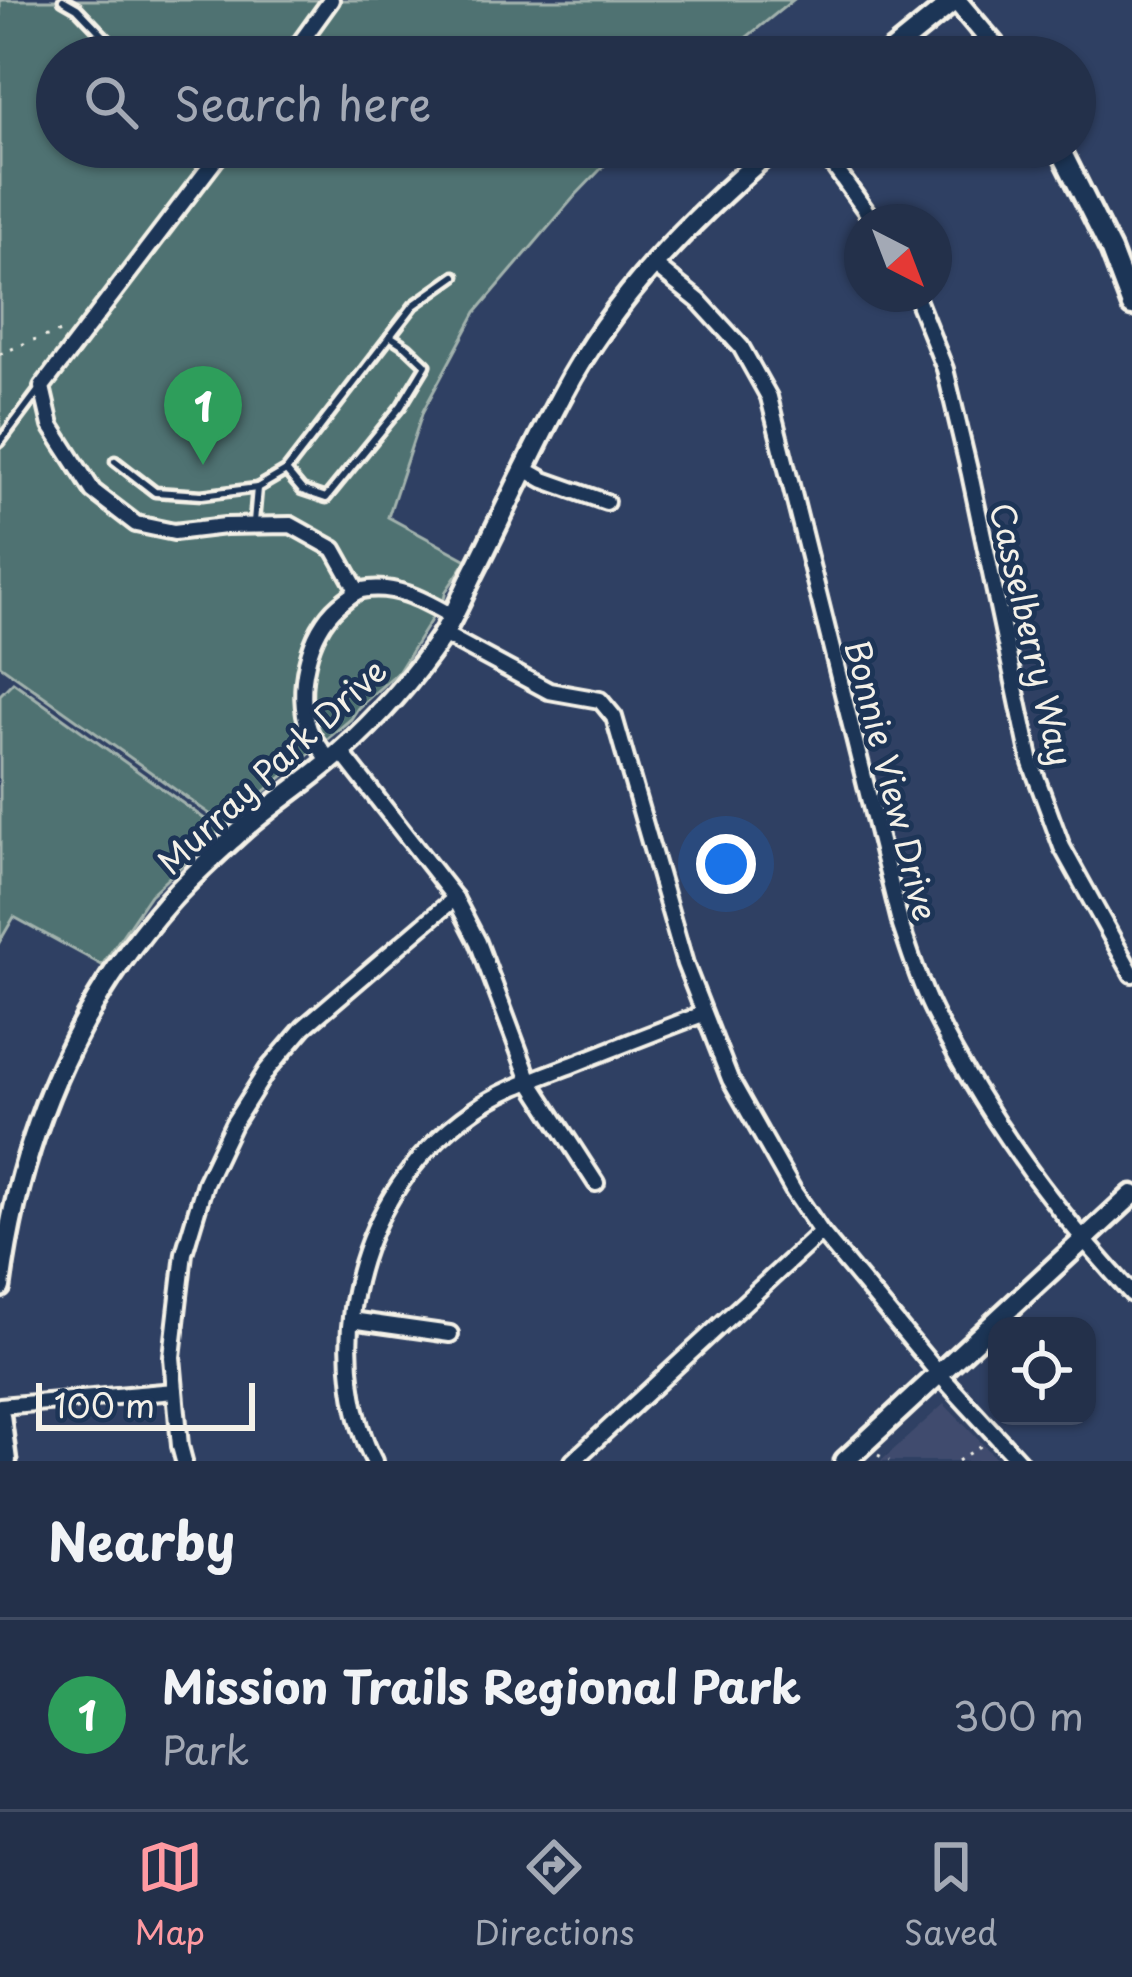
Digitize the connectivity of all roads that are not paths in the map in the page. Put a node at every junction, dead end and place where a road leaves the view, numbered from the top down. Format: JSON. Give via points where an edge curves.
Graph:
{"nodes":[{"id":1,"x":63,"y":0,"type":"edge"},
{"id":2,"x":331,"y":0,"type":"edge"},
{"id":3,"x":956,"y":0,"type":"edge"},
{"id":4,"x":104,"y":36,"type":"edge"},
{"id":5,"x":305,"y":36,"type":"edge"},
{"id":6,"x":911,"y":36,"type":"edge"},
{"id":7,"x":986,"y":36,"type":"edge"},
{"id":8,"x":209,"y":168,"type":"edge"},
{"id":9,"x":751,"y":168,"type":"edge"},
{"id":10,"x":835,"y":168,"type":"edge"},
{"id":11,"x":1070,"y":168,"type":"edge"},
{"id":12,"x":861,"y":204,"type":"edge"},
{"id":13,"x":652,"y":264,"type":"junction"},
{"id":14,"x":455,"y":275,"type":"dead end"},
{"id":15,"x":1132,"y":306,"type":"edge"},
{"id":16,"x":922,"y":312,"type":"edge"},
{"id":17,"x":390,"y":336,"type":"junction"},
{"id":18,"x":42,"y":387,"type":"junction"},
{"id":19,"x":0,"y":442,"type":"edge"},
{"id":20,"x":115,"y":461,"type":"dead end"},
{"id":21,"x":524,"y":468,"type":"junction"},
{"id":22,"x":286,"y":471,"type":"junction"},
{"id":23,"x":257,"y":488,"type":"junction"},
{"id":24,"x":606,"y":502,"type":"dead end"},
{"id":25,"x":254,"y":526,"type":"junction"},
{"id":26,"x":357,"y":590,"type":"junction"},
{"id":27,"x":448,"y":625,"type":"junction"},
{"id":28,"x":335,"y":756,"type":"junction"},
{"id":29,"x":455,"y":898,"type":"junction"},
{"id":30,"x":1132,"y":974,"type":"edge"},
{"id":31,"x":703,"y":1014,"type":"junction"},
{"id":32,"x":530,"y":1081,"type":"junction"},
{"id":33,"x":596,"y":1183,"type":"dead end"},
{"id":34,"x":1132,"y":1196,"type":"edge"},
{"id":35,"x":821,"y":1232,"type":"junction"},
{"id":36,"x":1082,"y":1241,"type":"junction"},
{"id":37,"x":0,"y":1287,"type":"edge"},
{"id":38,"x":1132,"y":1294,"type":"edge"},
{"id":39,"x":351,"y":1320,"type":"junction"},
{"id":40,"x":450,"y":1334,"type":"dead end"},
{"id":41,"x":939,"y":1374,"type":"junction"},
{"id":42,"x":175,"y":1391,"type":"junction"},
{"id":43,"x":0,"y":1406,"type":"edge"},
{"id":44,"x":0,"y":1415,"type":"edge"},
{"id":45,"x":6,"y":1461,"type":"edge"},
{"id":46,"x":184,"y":1461,"type":"edge"},
{"id":47,"x":374,"y":1461,"type":"edge"},
{"id":48,"x":574,"y":1461,"type":"edge"},
{"id":49,"x":845,"y":1461,"type":"edge"},
{"id":50,"x":1018,"y":1461,"type":"edge"}],
"edges":[{"from":1,"to":4,"type":"lane"},
{"from":2,"to":5,"type":"street"},
{"from":3,"to":6,"type":"street"},
{"from":3,"to":7,"type":"street"},
{"from":8,"to":18,"type":"street"},
{"from":9,"to":13,"type":"street","name":"Murray Park Drive"},
{"from":10,"to":12,"type":"street"},
{"from":11,"to":15,"type":"street"},
{"from":13,"to":21,"type":"street","name":"Murray Park Drive","via":[[566,387]]},
{"from":13,"to":36,"type":"street","name":"Bonnie View Drive","via":[[741,347],[769,397],[901,926],[932,1011],[998,1126]]},
{"from":14,"to":17,"type":"lane","via":[[414,305]]},
{"from":16,"to":30,"type":"street","name":"Casselberry Way","via":[[950,390],[1031,763],[1062,847]]},
{"from":17,"to":22,"type":"lane"},
{"from":17,"to":22,"type":"lane","via":[[426,365],[401,406],[326,498],[302,490]]},
{"from":18,"to":19,"type":"lane"},
{"from":18,"to":25,"type":"street","via":[[51,426],[93,491],[136,524],[174,532]]},
{"from":20,"to":23,"type":"lane","via":[[154,492]]},
{"from":21,"to":24,"type":"street"},
{"from":21,"to":27,"type":"street","name":"Murray Park Drive"},
{"from":22,"to":23,"type":"lane"},
{"from":23,"to":25,"type":"lane"},
{"from":25,"to":26,"type":"street","via":[[291,525],[334,549]]},
{"from":26,"to":27,"type":"street","via":[[418,598]]},
{"from":26,"to":28,"type":"street","via":[[323,624],[306,664],[310,731]]},
{"from":27,"to":28,"type":"street","name":"Murray Park Drive","via":[[396,698]]},
{"from":27,"to":31,"type":"street","via":[[549,691],[600,700],[614,717]]},
{"from":28,"to":29,"type":"street"},
{"from":28,"to":37,"type":"street","name":"Murray Park Drive","via":[[168,902],[106,984],[34,1131]]},
{"from":29,"to":32,"type":"street"},
{"from":29,"to":42,"type":"street","via":[[304,1027],[233,1124],[184,1253]]},
{"from":31,"to":32,"type":"street"},
{"from":31,"to":35,"type":"street","via":[[730,1079]]},
{"from":32,"to":33,"type":"street"},
{"from":32,"to":39,"type":"street","via":[[476,1108],[408,1172],[368,1243]]},
{"from":34,"to":36,"type":"street"},
{"from":35,"to":41,"type":"street"},
{"from":35,"to":48,"type":"street"},
{"from":36,"to":38,"type":"street","name":"Bonnie View Drive"},
{"from":36,"to":41,"type":"street"},
{"from":39,"to":40,"type":"street"},
{"from":39,"to":47,"type":"street","via":[[359,1420]]},
{"from":41,"to":49,"type":"street"},
{"from":41,"to":50,"type":"street"},
{"from":42,"to":43,"type":"street"},
{"from":42,"to":46,"type":"street"},
{"from":44,"to":45,"type":"street"}]}
